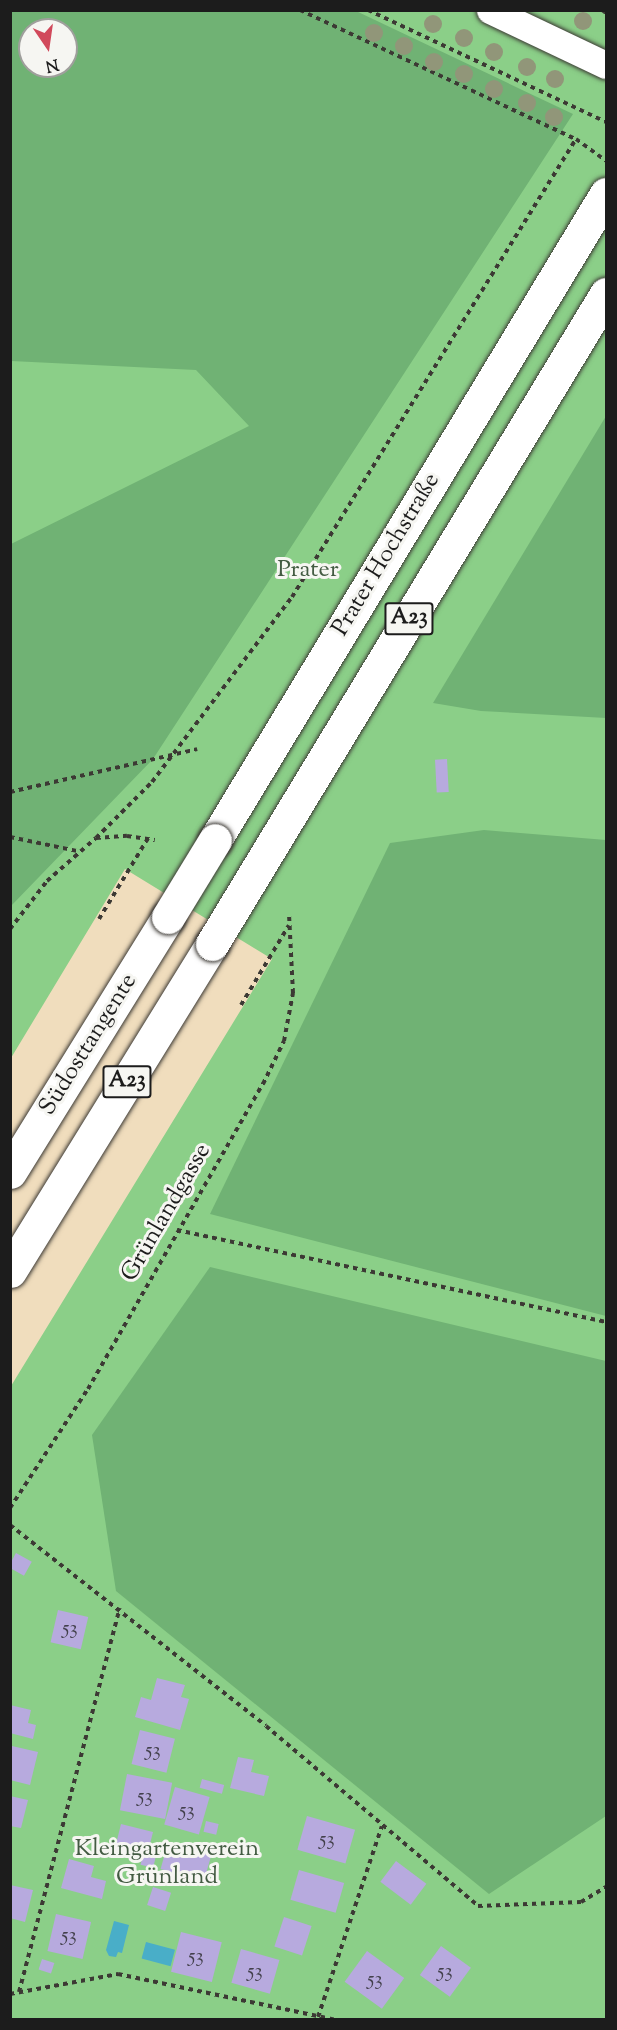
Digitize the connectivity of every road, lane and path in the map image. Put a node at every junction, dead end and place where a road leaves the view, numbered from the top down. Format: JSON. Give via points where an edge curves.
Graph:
{"nodes":[{"id":1,"x":300,"y":10,"type":"edge"},
{"id":2,"x":369,"y":10,"type":"edge"},
{"id":3,"x":490,"y":10,"type":"edge"},
{"id":4,"x":602,"y":10,"type":"edge"},
{"id":5,"x":606,"y":13,"type":"edge"},
{"id":6,"x":606,"y":65,"type":"edge"},
{"id":7,"x":606,"y":122,"type":"edge"},
{"id":8,"x":576,"y":140,"type":"junction"},
{"id":9,"x":606,"y":161,"type":"edge"},
{"id":10,"x":606,"y":194,"type":"edge"},
{"id":11,"x":606,"y":294,"type":"edge"},
{"id":12,"x":196,"y":749,"type":"dead end"},
{"id":13,"x":176,"y":753,"type":"junction"},
{"id":14,"x":10,"y":792,"type":"edge"},
{"id":15,"x":10,"y":837,"type":"edge"},
{"id":16,"x":96,"y":838,"type":"junction"},
{"id":17,"x":148,"y":838,"type":"junction"},
{"id":18,"x":155,"y":840,"type":"dead end"},
{"id":19,"x":77,"y":852,"type":"junction"},
{"id":20,"x":289,"y":915,"type":"dead end"},
{"id":21,"x":168,"y":917,"type":"joint"},
{"id":22,"x":99,"y":918,"type":"dead end"},
{"id":23,"x":290,"y":924,"type":"junction"},
{"id":24,"x":10,"y":928,"type":"edge"},
{"id":25,"x":241,"y":1005,"type":"dead end"},
{"id":26,"x":10,"y":1172,"type":"edge"},
{"id":27,"x":177,"y":1230,"type":"junction"},
{"id":28,"x":10,"y":1271,"type":"edge"},
{"id":29,"x":606,"y":1322,"type":"edge"},
{"id":30,"x":10,"y":1508,"type":"edge"},
{"id":31,"x":10,"y":1524,"type":"edge"},
{"id":32,"x":120,"y":1608,"type":"junction"},
{"id":33,"x":382,"y":1826,"type":"junction"},
{"id":34,"x":606,"y":1887,"type":"edge"},
{"id":35,"x":19,"y":1992,"type":"junction"},
{"id":36,"x":10,"y":1994,"type":"edge"},
{"id":37,"x":318,"y":2017,"type":"junction"},
{"id":38,"x":336,"y":2019,"type":"edge"}],
"edges":[{"from":1,"to":8,"type":"path"},
{"from":2,"to":7,"type":"path"},
{"from":3,"to":6,"type":"street"},
{"from":4,"to":5,"type":"path"},
{"from":8,"to":9,"type":"path"},
{"from":8,"to":13,"type":"path","via":[[292,597]]},
{"from":10,"to":21,"type":"highway","name":"Prater Hochstraße","number":"A23","bridge":true},
{"from":11,"to":28,"type":"highway","number":"A23","bridge":true},
{"from":12,"to":13,"type":"path"},
{"from":13,"to":14,"type":"path"},
{"from":13,"to":16,"type":"path","via":[[130,807]]},
{"from":15,"to":19,"type":"path"},
{"from":16,"to":17,"type":"path"},
{"from":16,"to":19,"type":"path"},
{"from":17,"to":18,"type":"path"},
{"from":17,"to":22,"type":"path"},
{"from":19,"to":24,"type":"path","via":[[47,881]]},
{"from":20,"to":23,"type":"path","name":"Grünlandgasse"},
{"from":21,"to":26,"type":"highway","name":"Südosttangente","number":"A23"},
{"from":23,"to":25,"type":"path"},
{"from":23,"to":27,"type":"path","name":"Grünlandgasse","via":[[293,993],[284,1041]]},
{"from":27,"to":29,"type":"path"},
{"from":27,"to":30,"type":"path","name":"Grünlandgasse","via":[[88,1389]]},
{"from":31,"to":32,"type":"path"},
{"from":32,"to":33,"type":"path"},
{"from":32,"to":35,"type":"path"},
{"from":33,"to":34,"type":"path","via":[[477,1906],[581,1902]]},
{"from":33,"to":37,"type":"path"},
{"from":35,"to":36,"type":"path"},
{"from":35,"to":37,"type":"path","via":[[118,1974]]},
{"from":37,"to":38,"type":"path"}]}
